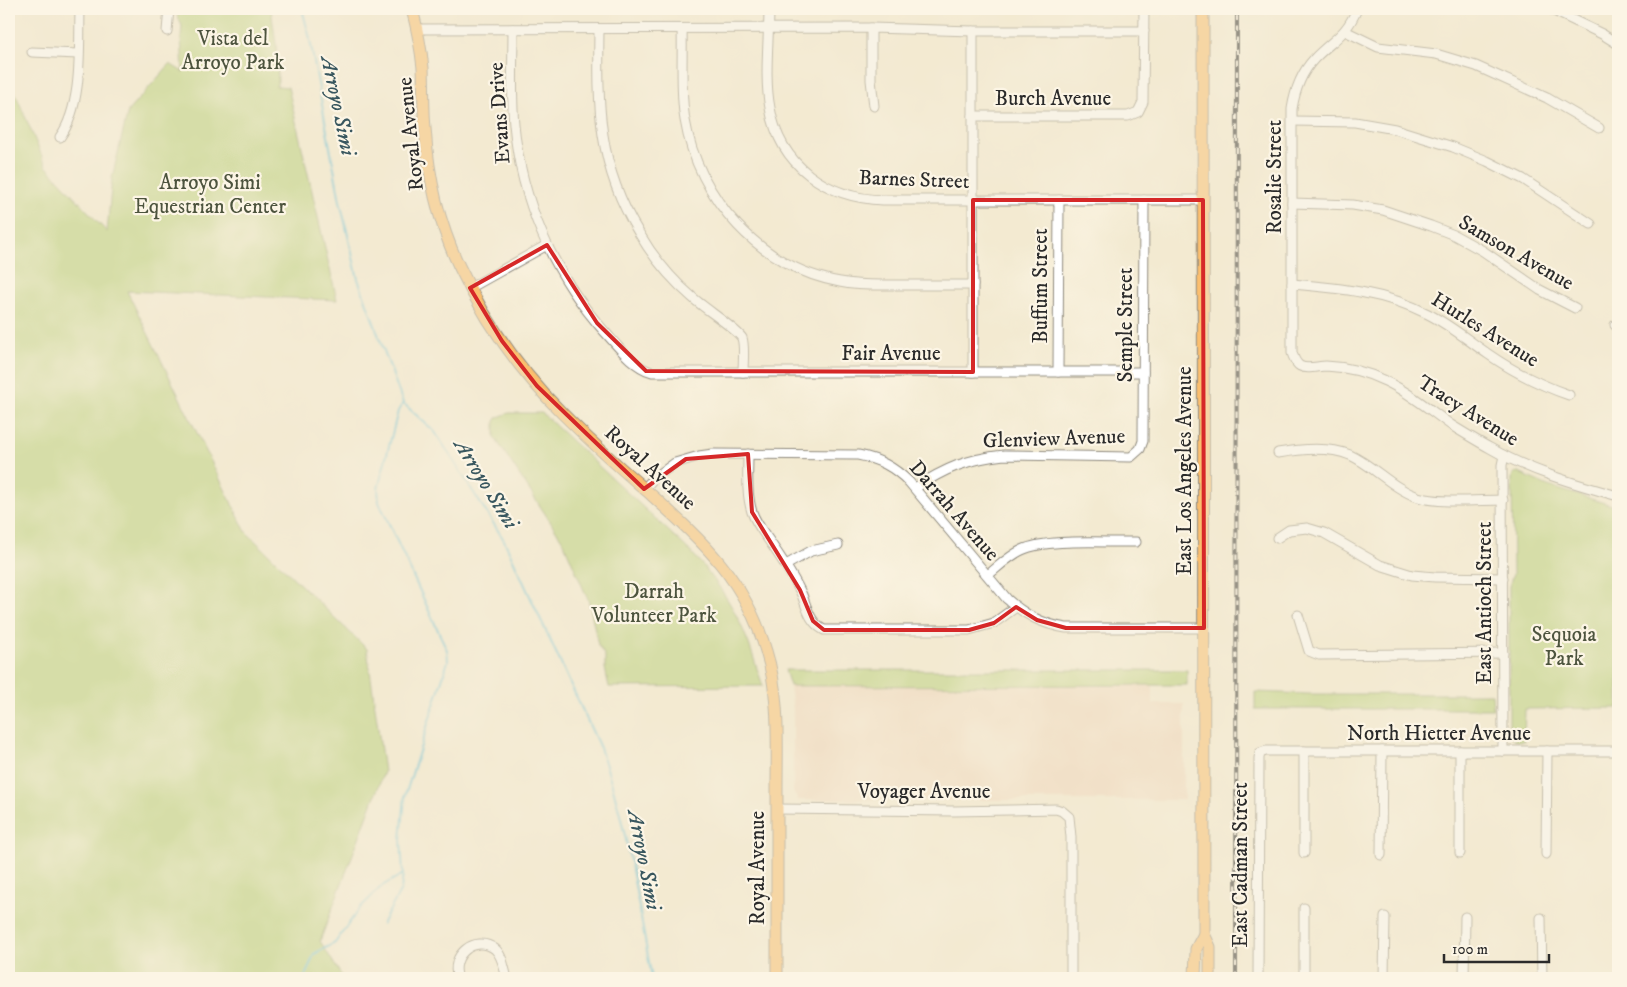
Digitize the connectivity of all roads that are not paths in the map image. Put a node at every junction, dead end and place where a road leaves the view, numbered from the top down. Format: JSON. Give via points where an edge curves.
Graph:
{"nodes":[{"id":1,"x":80,"y":9,"type":"edge"},
{"id":2,"x":169,"y":9,"type":"edge"},
{"id":3,"x":412,"y":9,"type":"edge"},
{"id":4,"x":769,"y":9,"type":"edge"},
{"id":5,"x":1144,"y":9,"type":"edge"},
{"id":6,"x":1203,"y":9,"type":"edge"},
{"id":7,"x":1357,"y":9,"type":"edge"},
{"id":8,"x":1550,"y":9,"type":"edge"},
{"id":9,"x":871,"y":28,"type":"junction"},
{"id":10,"x":417,"y":29,"type":"junction"},
{"id":11,"x":513,"y":29,"type":"junction"},
{"id":12,"x":599,"y":29,"type":"junction"},
{"id":13,"x":682,"y":29,"type":"junction"},
{"id":14,"x":769,"y":29,"type":"junction"},
{"id":15,"x":167,"y":31,"type":"dead end"},
{"id":16,"x":973,"y":31,"type":"junction"},
{"id":17,"x":1144,"y":31,"type":"junction"},
{"id":18,"x":1345,"y":31,"type":"junction"},
{"id":19,"x":1618,"y":44,"type":"edge"},
{"id":20,"x":32,"y":52,"type":"dead end"},
{"id":21,"x":78,"y":54,"type":"junction"},
{"id":22,"x":874,"y":106,"type":"dead end"},
{"id":23,"x":973,"y":116,"type":"junction"},
{"id":24,"x":1293,"y":121,"type":"junction"},
{"id":25,"x":1599,"y":128,"type":"dead end"},
{"id":26,"x":60,"y":136,"type":"dead end"},
{"id":27,"x":973,"y":200,"type":"junction"},
{"id":28,"x":1058,"y":200,"type":"junction"},
{"id":29,"x":1144,"y":200,"type":"junction"},
{"id":30,"x":1203,"y":200,"type":"junction"},
{"id":31,"x":1292,"y":203,"type":"junction"},
{"id":32,"x":1591,"y":224,"type":"dead end"},
{"id":33,"x":547,"y":245,"type":"junction"},
{"id":34,"x":1292,"y":284,"type":"junction"},
{"id":35,"x":973,"y":285,"type":"junction"},
{"id":36,"x":470,"y":288,"type":"junction"},
{"id":37,"x":1575,"y":308,"type":"dead end"},
{"id":38,"x":1299,"y":366,"type":"joint"},
{"id":39,"x":640,"y":367,"type":"joint"},
{"id":40,"x":742,"y":372,"type":"junction"},
{"id":41,"x":973,"y":372,"type":"junction"},
{"id":42,"x":1058,"y":372,"type":"junction"},
{"id":43,"x":1143,"y":372,"type":"junction"},
{"id":44,"x":1569,"y":395,"type":"dead end"},
{"id":45,"x":1140,"y":449,"type":"joint"},
{"id":46,"x":1278,"y":453,"type":"dead end"},
{"id":47,"x":748,"y":454,"type":"junction"},
{"id":48,"x":1504,"y":456,"type":"junction"},
{"id":49,"x":915,"y":488,"type":"junction"},
{"id":50,"x":644,"y":489,"type":"junction"},
{"id":51,"x":1618,"y":496,"type":"edge"},
{"id":52,"x":1503,"y":500,"type":"junction"},
{"id":53,"x":1277,"y":538,"type":"dead end"},
{"id":54,"x":1136,"y":542,"type":"dead end"},
{"id":55,"x":838,"y":545,"type":"dead end"},
{"id":56,"x":786,"y":565,"type":"junction"},
{"id":57,"x":988,"y":575,"type":"junction"},
{"id":58,"x":1503,"y":578,"type":"junction"},
{"id":59,"x":1016,"y":607,"type":"junction"},
{"id":60,"x":1298,"y":615,"type":"dead end"},
{"id":61,"x":1204,"y":628,"type":"junction"},
{"id":62,"x":1503,"y":653,"type":"junction"},
{"id":63,"x":1382,"y":751,"type":"junction"},
{"id":64,"x":1460,"y":751,"type":"junction"},
{"id":65,"x":1503,"y":751,"type":"junction"},
{"id":66,"x":1547,"y":751,"type":"junction"},
{"id":67,"x":1618,"y":751,"type":"edge"},
{"id":68,"x":1260,"y":752,"type":"joint"},
{"id":69,"x":1304,"y":752,"type":"junction"},
{"id":70,"x":777,"y":809,"type":"junction"},
{"id":71,"x":1304,"y":853,"type":"dead end"},
{"id":72,"x":1460,"y":853,"type":"dead end"},
{"id":73,"x":1381,"y":854,"type":"dead end"},
{"id":74,"x":1546,"y":854,"type":"dead end"},
{"id":75,"x":1304,"y":908,"type":"dead end"},
{"id":76,"x":1385,"y":917,"type":"dead end"},
{"id":77,"x":1465,"y":917,"type":"dead end"},
{"id":78,"x":1541,"y":918,"type":"dead end"},
{"id":79,"x":1204,"y":934,"type":"junction"},
{"id":80,"x":458,"y":978,"type":"edge"},
{"id":81,"x":507,"y":978,"type":"edge"},
{"id":82,"x":777,"y":978,"type":"edge"},
{"id":83,"x":1072,"y":978,"type":"edge"},
{"id":84,"x":1196,"y":978,"type":"edge"},
{"id":85,"x":1210,"y":978,"type":"edge"},
{"id":86,"x":1258,"y":978,"type":"edge"},
{"id":87,"x":1304,"y":978,"type":"edge"},
{"id":88,"x":1384,"y":978,"type":"edge"},
{"id":89,"x":1464,"y":978,"type":"edge"},
{"id":90,"x":1542,"y":978,"type":"edge"}],
"edges":[{"from":1,"to":21,"type":"street"},
{"from":2,"to":15,"type":"street"},
{"from":3,"to":10,"type":"main road","name":"Royal Avenue"},
{"from":4,"to":14,"type":"street","name":"Barnes Street"},
{"from":5,"to":17,"type":"street"},
{"from":6,"to":30,"type":"main road","name":"East Los Angeles Avenue"},
{"from":7,"to":18,"type":"street","name":"Rosalie Street"},
{"from":8,"to":19,"type":"street"},
{"from":9,"to":14,"type":"street"},
{"from":9,"to":16,"type":"street"},
{"from":9,"to":22,"type":"street"},
{"from":10,"to":11,"type":"street"},
{"from":10,"to":36,"type":"main road","name":"Royal Avenue","via":[[432,180],[447,236]]},
{"from":11,"to":12,"type":"street"},
{"from":11,"to":33,"type":"street","name":"Evans Drive","via":[[512,104],[517,148],[528,196]]},
{"from":12,"to":13,"type":"street"},
{"from":12,"to":40,"type":"street","via":[[601,124],[620,196],[639,234],[664,269],[694,299],[739,334]]},
{"from":13,"to":14,"type":"street"},
{"from":13,"to":35,"type":"street","via":[[683,95],[690,144],[710,190],[724,211],[758,245],[797,269],[840,282],[862,285]]},
{"from":14,"to":27,"type":"street","name":"Barnes Street","via":[[768,89],[774,124],[790,156],[816,181],[831,190],[866,199]]},
{"from":16,"to":17,"type":"street"},
{"from":16,"to":23,"type":"street"},
{"from":17,"to":23,"type":"street","name":"Burch Avenue","via":[[1143,102],[1138,112],[1132,115]]},
{"from":18,"to":24,"type":"street","name":"Rosalie Street","via":[[1316,57],[1303,74],[1294,97]]},
{"from":18,"to":25,"type":"street","via":[[1378,47],[1436,54],[1476,66],[1547,98]]},
{"from":20,"to":21,"type":"street"},
{"from":21,"to":26,"type":"street","via":[[75,95],[67,127]]},
{"from":23,"to":27,"type":"street"},
{"from":24,"to":31,"type":"street","name":"Rosalie Street"},
{"from":24,"to":32,"type":"street","via":[[1355,122],[1395,129],[1453,147],[1523,180]]},
{"from":27,"to":28,"type":"street","name":"Barnes Street"},
{"from":27,"to":35,"type":"street"},
{"from":28,"to":29,"type":"street","name":"Barnes Street"},
{"from":28,"to":42,"type":"street","name":"Buffum Street"},
{"from":29,"to":30,"type":"street","name":"Barnes Street"},
{"from":29,"to":43,"type":"street","name":"Semple Street"},
{"from":30,"to":61,"type":"main road","name":"East Los Angeles Avenue"},
{"from":31,"to":34,"type":"street","name":"Rosalie Street"},
{"from":31,"to":37,"type":"street","name":"Samson Avenue","via":[[1352,205],[1383,210],[1431,226],[1483,251],[1540,290]]},
{"from":33,"to":36,"type":"street"},
{"from":33,"to":39,"type":"street","name":"Evans Drive","via":[[583,305]]},
{"from":34,"to":38,"type":"street","name":"Rosalie Street","via":[[1292,353]]},
{"from":34,"to":44,"type":"street","name":"Hurles Avenue","via":[[1356,290],[1411,306],[1446,324],[1514,371]]},
{"from":35,"to":41,"type":"street"},
{"from":36,"to":50,"type":"main road","name":"Royal Avenue","via":[[502,341],[537,386]]},
{"from":38,"to":48,"type":"street","name":"Tracy Avenue","via":[[1348,369],[1386,381]]},
{"from":39,"to":40,"type":"street","name":"Fair Avenue","via":[[652,372]]},
{"from":40,"to":41,"type":"street","name":"Fair Avenue"},
{"from":41,"to":42,"type":"street","name":"Fair Avenue"},
{"from":42,"to":43,"type":"street","name":"Fair Avenue"},
{"from":43,"to":45,"type":"street","name":"Semple Street","via":[[1143,441]]},
{"from":45,"to":49,"type":"street","name":"Glenview Avenue","via":[[1131,457],[987,457],[952,466]]},
{"from":46,"to":52,"type":"street","via":[[1330,450],[1349,454],[1396,486],[1419,497]]},
{"from":47,"to":49,"type":"street","name":"Darrah Avenue","via":[[858,455],[873,458],[899,472]]},
{"from":47,"to":50,"type":"street","name":"Darrah Avenue","via":[[713,454],[686,459],[653,479]]},
{"from":47,"to":56,"type":"street","via":[[748,493],[752,512]]},
{"from":48,"to":51,"type":"street","name":"Tracy Avenue"},
{"from":48,"to":52,"type":"street","name":"East Antioch Street"},
{"from":49,"to":57,"type":"street","name":"Darrah Avenue"},
{"from":50,"to":70,"type":"main road","name":"Royal Avenue","via":[[687,526],[720,561],[742,592],[757,624],[771,666],[776,695]]},
{"from":52,"to":58,"type":"street","name":"East Antioch Street"},
{"from":53,"to":58,"type":"street","via":[[1290,530],[1307,528],[1324,533],[1395,571],[1435,577]]},
{"from":54,"to":57,"type":"street","via":[[1036,545],[1009,557]]},
{"from":55,"to":56,"type":"street","via":[[811,551]]},
{"from":56,"to":59,"type":"street","via":[[813,621],[824,630],[969,630],[994,623]]},
{"from":57,"to":59,"type":"street","name":"Darrah Avenue"},
{"from":58,"to":62,"type":"street","name":"East Antioch Street"},
{"from":59,"to":61,"type":"street","name":"Darrah Avenue","via":[[1037,620],[1066,628]]},
{"from":60,"to":62,"type":"street","via":[[1309,651],[1319,656]]},
{"from":61,"to":79,"type":"main road","name":"East Los Angeles Avenue"},
{"from":62,"to":65,"type":"street","name":"East Antioch Street"},
{"from":63,"to":64,"type":"street","name":"North Hietter Avenue"},
{"from":63,"to":69,"type":"street","name":"North Hietter Avenue"},
{"from":63,"to":73,"type":"street"},
{"from":64,"to":65,"type":"street","name":"North Hietter Avenue"},
{"from":64,"to":72,"type":"street"},
{"from":65,"to":66,"type":"street","name":"North Hietter Avenue"},
{"from":66,"to":67,"type":"street","name":"North Hietter Avenue"},
{"from":66,"to":74,"type":"street"},
{"from":68,"to":69,"type":"street","name":"North Hietter Avenue"},
{"from":68,"to":86,"type":"street","name":"East Cadman Street"},
{"from":69,"to":71,"type":"street"},
{"from":70,"to":82,"type":"main road","name":"Royal Avenue"},
{"from":70,"to":83,"type":"street","name":"Voyager Avenue","via":[[1062,811],[1069,817],[1071,836]]},
{"from":75,"to":87,"type":"street"},
{"from":76,"to":88,"type":"street"},
{"from":77,"to":89,"type":"street"},
{"from":78,"to":90,"type":"street"},
{"from":79,"to":84,"type":"main road","name":"East Los Angeles Avenue","via":[[1196,949]]},
{"from":79,"to":85,"type":"main road","name":"East Los Angeles Avenue","via":[[1210,948]]},
{"from":80,"to":81,"type":"street","via":[[457,960],[462,951],[486,945],[495,949],[501,958]]}]}
